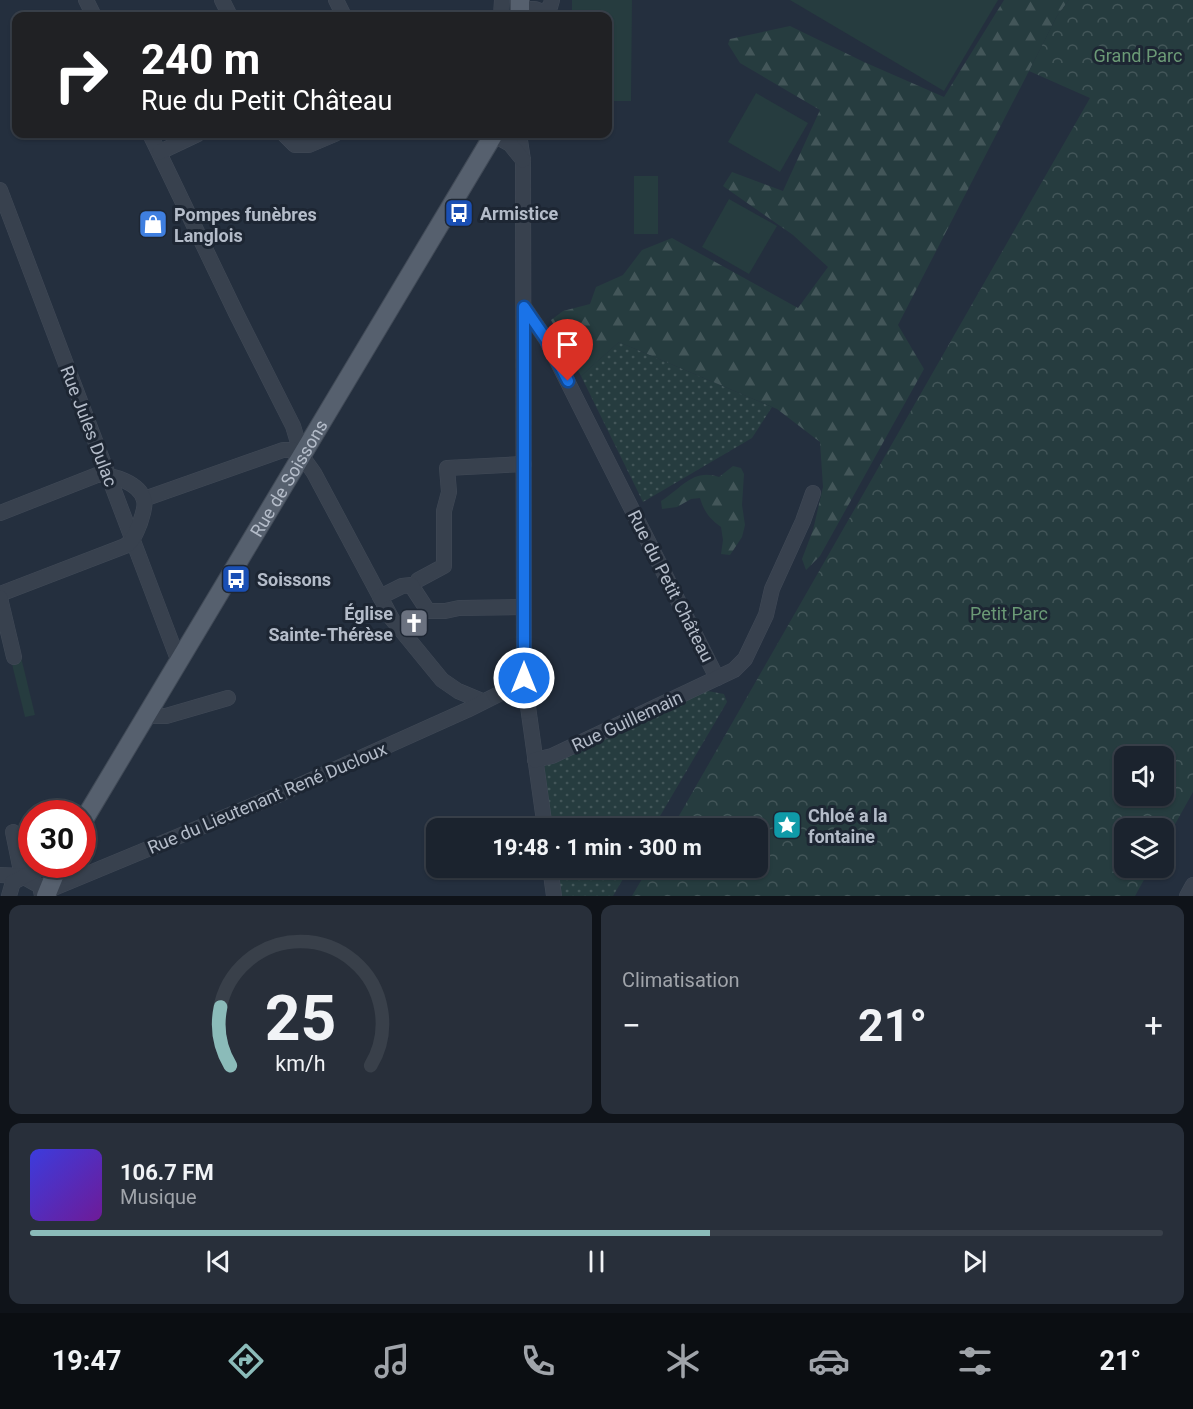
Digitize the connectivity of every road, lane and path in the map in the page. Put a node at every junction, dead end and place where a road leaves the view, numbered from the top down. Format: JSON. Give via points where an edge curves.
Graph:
{"nodes":[{"id":1,"x":548,"y":6,"type":"edge"},
{"id":2,"x":520,"y":9,"type":"edge"},
{"id":3,"x":152,"y":138,"type":"edge"},
{"id":4,"x":190,"y":138,"type":"edge"},
{"id":5,"x":288,"y":138,"type":"edge"},
{"id":6,"x":326,"y":138,"type":"edge"},
{"id":7,"x":492,"y":138,"type":"edge"},
{"id":8,"x":500,"y":138,"type":"edge"},
{"id":9,"x":520,"y":138,"type":"edge"},
{"id":10,"x":160,"y":152,"type":"junction"},
{"id":11,"x":523,"y":160,"type":"junction"},
{"id":12,"x":0,"y":190,"type":"edge"},
{"id":13,"x":524,"y":307,"type":"junction"},
{"id":14,"x":302,"y":456,"type":"junction"},
{"id":15,"x":524,"y":464,"type":"junction"},
{"id":16,"x":107,"y":474,"type":"junction"},
{"id":17,"x":813,"y":493,"type":"dead end"},
{"id":18,"x":144,"y":499,"type":"junction"},
{"id":19,"x":0,"y":513,"type":"edge"},
{"id":20,"x":132,"y":541,"type":"junction"},
{"id":21,"x":418,"y":580,"type":"dead end"},
{"id":22,"x":0,"y":596,"type":"edge"},
{"id":23,"x":380,"y":597,"type":"junction"},
{"id":24,"x":524,"y":607,"type":"junction"},
{"id":25,"x":14,"y":657,"type":"dead end"},
{"id":26,"x":178,"y":662,"type":"junction"},
{"id":27,"x":524,"y":678,"type":"junction"},
{"id":28,"x":717,"y":678,"type":"junction"},
{"id":29,"x":228,"y":698,"type":"dead end"},
{"id":30,"x":482,"y":701,"type":"junction"},
{"id":31,"x":147,"y":716,"type":"junction"},
{"id":32,"x":535,"y":760,"type":"junction"},
{"id":33,"x":96,"y":800,"type":"edge"},
{"id":34,"x":544,"y":818,"type":"edge"},
{"id":35,"x":14,"y":832,"type":"dead end"},
{"id":36,"x":18,"y":854,"type":"edge"},
{"id":37,"x":0,"y":875,"type":"edge"},
{"id":38,"x":18,"y":876,"type":"edge"},
{"id":39,"x":19,"y":878,"type":"edge"},
{"id":40,"x":26,"y":878,"type":"edge"},
{"id":41,"x":53,"y":878,"type":"edge"},
{"id":42,"x":552,"y":878,"type":"edge"},
{"id":43,"x":1193,"y":885,"type":"edge"},
{"id":44,"x":0,"y":887,"type":"edge"},
{"id":45,"x":46,"y":894,"type":"edge"},
{"id":46,"x":9,"y":896,"type":"edge"},
{"id":47,"x":554,"y":896,"type":"edge"},
{"id":48,"x":1187,"y":896,"type":"edge"}],
"edges":[{"from":1,"to":2,"type":"street"},
{"from":3,"to":10,"type":"street"},
{"from":4,"to":10,"type":"street"},
{"from":5,"to":6,"type":"street","via":[[295,145],[309,145]]},
{"from":7,"to":14,"type":"main road","name":"Rue de Soissons"},
{"from":8,"to":11,"type":"street"},
{"from":9,"to":11,"type":"street"},
{"from":10,"to":14,"type":"street","via":[[293,426]]},
{"from":11,"to":13,"type":"street"},
{"from":12,"to":16,"type":"street","name":"Rue Jules Dulac"},
{"from":13,"to":15,"type":"street"},
{"from":13,"to":28,"type":"street","name":"Rue du Petit Château","via":[[546,339]]},
{"from":14,"to":18,"type":"street","via":[[293,450],[283,450]]},
{"from":14,"to":23,"type":"street"},
{"from":14,"to":26,"type":"main road","name":"Rue de Soissons"},
{"from":15,"to":21,"type":"street","via":[[447,468],[444,566]]},
{"from":15,"to":24,"type":"street"},
{"from":16,"to":18,"type":"street","via":[[127,482]]},
{"from":16,"to":19,"type":"street"},
{"from":16,"to":20,"type":"street","name":"Rue Jules Dulac"},
{"from":17,"to":28,"type":"street","name":"Rue du Petit Château","via":[[745,659]]},
{"from":18,"to":20,"type":"street","via":[[144,512]]},
{"from":20,"to":22,"type":"street"},
{"from":20,"to":26,"type":"street","name":"Rue Jules Dulac"},
{"from":22,"to":25,"type":"street"},
{"from":23,"to":24,"type":"street","via":[[411,585],[428,611]]},
{"from":23,"to":30,"type":"street","via":[[392,619],[442,680]]},
{"from":24,"to":27,"type":"street"},
{"from":26,"to":31,"type":"main road","name":"Rue de Soissons"},
{"from":27,"to":30,"type":"street","name":"Rue du Lieutenant René Ducloux"},
{"from":27,"to":32,"type":"street"},
{"from":28,"to":32,"type":"street","name":"Rue Guillemain","via":[[552,756]]},
{"from":29,"to":31,"type":"street","via":[[166,716]]},
{"from":30,"to":45,"type":"street","name":"Rue du Lieutenant René Ducloux","via":[[278,795]]},
{"from":31,"to":33,"type":"main road","name":"Rue de Soissons"},
{"from":32,"to":34,"type":"street"},
{"from":35,"to":36,"type":"street"},
{"from":37,"to":38,"type":"street"},
{"from":39,"to":46,"type":"street","via":[[13,882]]},
{"from":40,"to":45,"type":"street"},
{"from":41,"to":45,"type":"main road"},
{"from":42,"to":47,"type":"street"},
{"from":43,"to":48,"type":"street"},
{"from":44,"to":46,"type":"street"}]}
